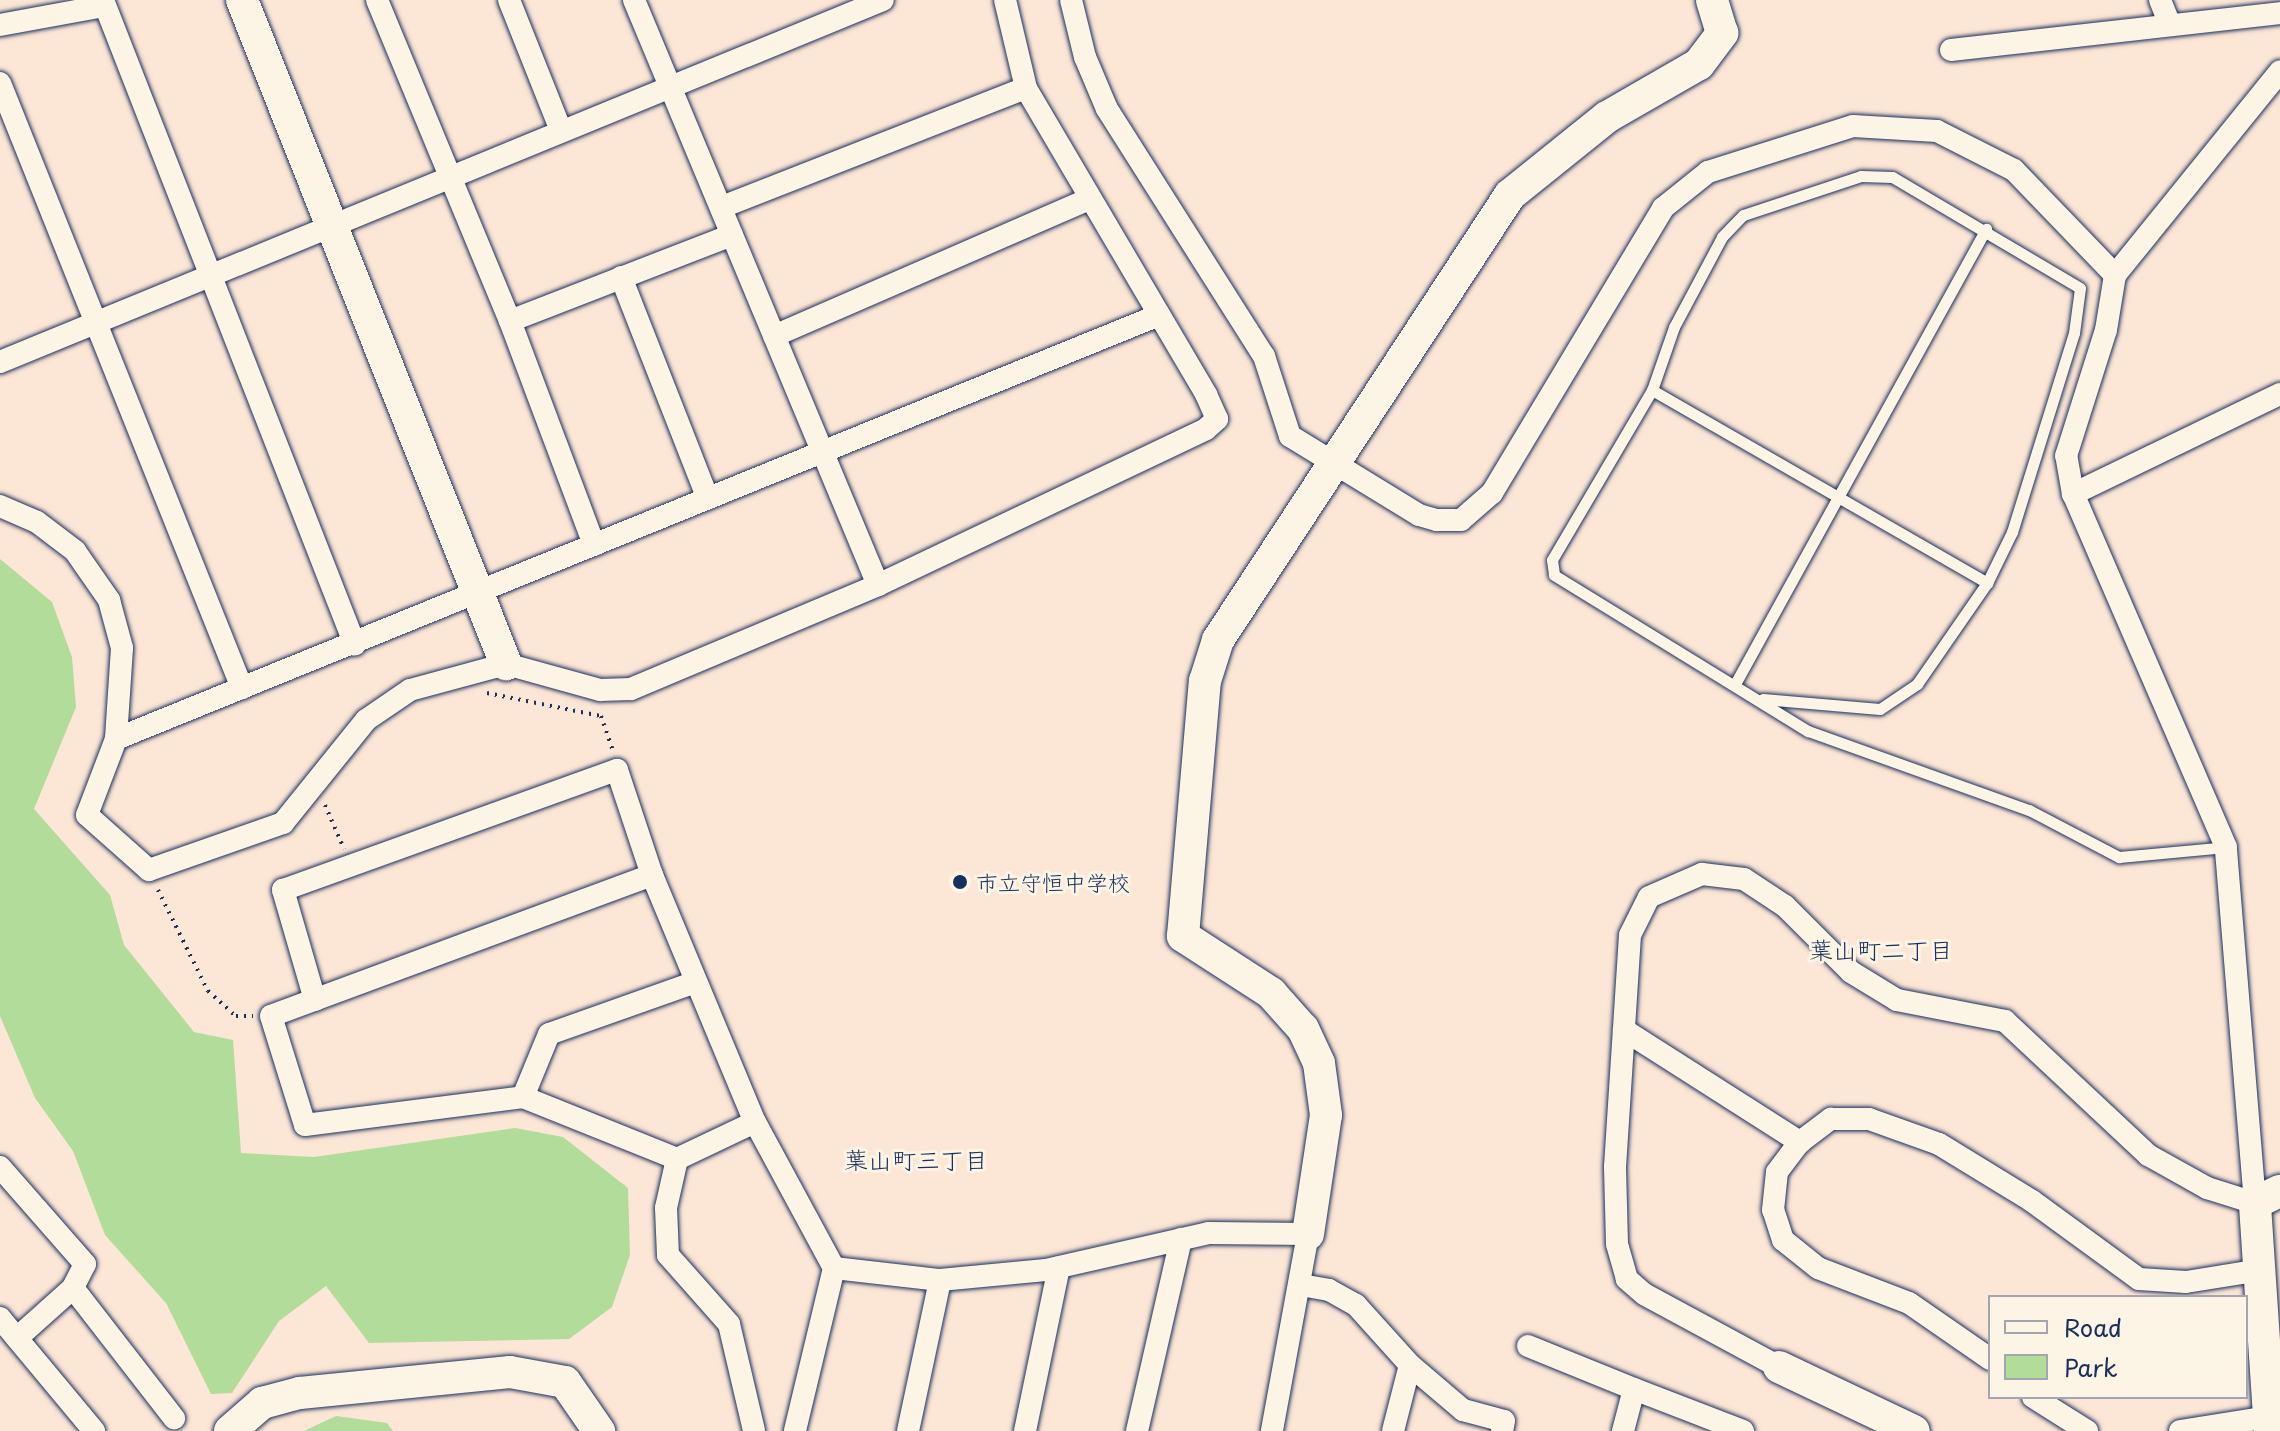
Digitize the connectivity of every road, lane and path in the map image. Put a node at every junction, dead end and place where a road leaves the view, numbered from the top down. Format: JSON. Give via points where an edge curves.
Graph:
{"nodes":[{"id":1,"x":242,"y":0,"type":"edge"},
{"id":2,"x":377,"y":0,"type":"edge"},
{"id":3,"x":509,"y":0,"type":"edge"},
{"id":4,"x":634,"y":0,"type":"edge"},
{"id":5,"x":883,"y":0,"type":"edge"},
{"id":6,"x":1005,"y":0,"type":"edge"},
{"id":7,"x":1071,"y":0,"type":"edge"},
{"id":8,"x":1712,"y":0,"type":"edge"},
{"id":9,"x":2160,"y":0,"type":"edge"},
{"id":10,"x":103,"y":3,"type":"edge"},
{"id":11,"x":2273,"y":9,"type":"edge"},
{"id":12,"x":0,"y":25,"type":"edge"},
{"id":13,"x":2170,"y":25,"type":"junction"},
{"id":14,"x":1951,"y":50,"type":"dead end"},
{"id":15,"x":2280,"y":71,"type":"edge"},
{"id":16,"x":0,"y":83,"type":"edge"},
{"id":17,"x":670,"y":87,"type":"junction"},
{"id":18,"x":1026,"y":88,"type":"junction"},
{"id":19,"x":561,"y":131,"type":"junction"},
{"id":20,"x":447,"y":178,"type":"junction"},
{"id":21,"x":1089,"y":199,"type":"junction"},
{"id":22,"x":722,"y":207,"type":"junction"},
{"id":23,"x":328,"y":227,"type":"junction"},
{"id":24,"x":1986,"y":229,"type":"junction"},
{"id":25,"x":732,"y":235,"type":"junction"},
{"id":26,"x":2115,"y":275,"type":"junction"},
{"id":27,"x":207,"y":277,"type":"junction"},
{"id":28,"x":621,"y":277,"type":"junction"},
{"id":29,"x":1159,"y":315,"type":"junction"},
{"id":30,"x":510,"y":321,"type":"junction"},
{"id":31,"x":95,"y":323,"type":"junction"},
{"id":32,"x":774,"y":336,"type":"junction"},
{"id":33,"x":0,"y":362,"type":"edge"},
{"id":34,"x":1652,"y":390,"type":"junction"},
{"id":35,"x":2280,"y":394,"type":"edge"},
{"id":36,"x":823,"y":453,"type":"junction"},
{"id":37,"x":1336,"y":467,"type":"junction"},
{"id":38,"x":2073,"y":494,"type":"junction"},
{"id":39,"x":1837,"y":497,"type":"junction"},
{"id":40,"x":708,"y":499,"type":"junction"},
{"id":41,"x":0,"y":506,"type":"edge"},
{"id":42,"x":594,"y":545,"type":"junction"},
{"id":43,"x":1987,"y":583,"type":"junction"},
{"id":44,"x":878,"y":585,"type":"junction"},
{"id":45,"x":479,"y":591,"type":"junction"},
{"id":46,"x":355,"y":645,"type":"junction"},
{"id":47,"x":506,"y":664,"type":"junction"},
{"id":48,"x":1735,"y":684,"type":"junction"},
{"id":49,"x":242,"y":688,"type":"junction"},
{"id":50,"x":482,"y":694,"type":"dead end"},
{"id":51,"x":1763,"y":699,"type":"junction"},
{"id":52,"x":116,"y":739,"type":"junction"},
{"id":53,"x":617,"y":770,"type":"junction"},
{"id":54,"x":328,"y":796,"type":"dead end"},
{"id":55,"x":2226,"y":847,"type":"junction"},
{"id":56,"x":351,"y":866,"type":"junction"},
{"id":57,"x":149,"y":870,"type":"junction"},
{"id":58,"x":652,"y":875,"type":"junction"},
{"id":59,"x":696,"y":982,"type":"junction"},
{"id":60,"x":315,"y":1000,"type":"junction"},
{"id":61,"x":271,"y":1016,"type":"junction"},
{"id":62,"x":1624,"y":1030,"type":"junction"},
{"id":63,"x":523,"y":1097,"type":"junction"},
{"id":64,"x":755,"y":1122,"type":"junction"},
{"id":65,"x":1800,"y":1142,"type":"junction"},
{"id":66,"x":677,"y":1159,"type":"junction"},
{"id":67,"x":0,"y":1167,"type":"edge"},
{"id":68,"x":2267,"y":1197,"type":"edge"},
{"id":69,"x":1308,"y":1234,"type":"junction"},
{"id":70,"x":1181,"y":1239,"type":"junction"},
{"id":71,"x":1059,"y":1267,"type":"junction"},
{"id":72,"x":834,"y":1268,"type":"junction"},
{"id":73,"x":2255,"y":1271,"type":"junction"},
{"id":74,"x":940,"y":1280,"type":"junction"},
{"id":75,"x":1301,"y":1285,"type":"junction"},
{"id":76,"x":73,"y":1288,"type":"junction"},
{"id":77,"x":0,"y":1318,"type":"edge"},
{"id":78,"x":17,"y":1338,"type":"junction"},
{"id":79,"x":1528,"y":1346,"type":"dead end"},
{"id":80,"x":1988,"y":1358,"type":"edge"},
{"id":81,"x":1410,"y":1365,"type":"junction"},
{"id":82,"x":1779,"y":1367,"type":"joint"},
{"id":83,"x":1634,"y":1389,"type":"junction"},
{"id":84,"x":2036,"y":1399,"type":"edge"},
{"id":85,"x":174,"y":1418,"type":"dead end"},
{"id":86,"x":2269,"y":1424,"type":"edge"},
{"id":87,"x":94,"y":1431,"type":"edge"},
{"id":88,"x":230,"y":1431,"type":"edge"},
{"id":89,"x":599,"y":1431,"type":"edge"},
{"id":90,"x":754,"y":1431,"type":"edge"},
{"id":91,"x":795,"y":1431,"type":"edge"},
{"id":92,"x":908,"y":1431,"type":"edge"},
{"id":93,"x":1025,"y":1431,"type":"edge"},
{"id":94,"x":1137,"y":1431,"type":"edge"},
{"id":95,"x":1272,"y":1431,"type":"edge"},
{"id":96,"x":1393,"y":1431,"type":"edge"},
{"id":97,"x":1502,"y":1431,"type":"edge"},
{"id":98,"x":1623,"y":1431,"type":"edge"},
{"id":99,"x":1743,"y":1431,"type":"edge"},
{"id":100,"x":1914,"y":1431,"type":"edge"},
{"id":101,"x":2087,"y":1431,"type":"edge"},
{"id":102,"x":2180,"y":1431,"type":"edge"}],
"edges":[{"from":1,"to":23,"type":"street"},
{"from":2,"to":20,"type":"street"},
{"from":3,"to":19,"type":"street"},
{"from":4,"to":17,"type":"street"},
{"from":5,"to":17,"type":"street"},
{"from":6,"to":18,"type":"street"},
{"from":7,"to":37,"type":"street","via":[[1085,57],[1107,109],[1264,356],[1290,436]]},
{"from":8,"to":37,"type":"street","via":[[1722,33],[1699,64],[1607,117],[1510,195]]},
{"from":9,"to":13,"type":"street"},
{"from":10,"to":12,"type":"street"},
{"from":10,"to":27,"type":"street"},
{"from":11,"to":13,"type":"street"},
{"from":13,"to":14,"type":"street"},
{"from":15,"to":26,"type":"street"},
{"from":16,"to":31,"type":"street"},
{"from":17,"to":19,"type":"street"},
{"from":17,"to":22,"type":"street"},
{"from":18,"to":21,"type":"street"},
{"from":18,"to":22,"type":"street"},
{"from":19,"to":20,"type":"street"},
{"from":20,"to":23,"type":"street"},
{"from":20,"to":30,"type":"street"},
{"from":21,"to":29,"type":"street"},
{"from":21,"to":32,"type":"street"},
{"from":22,"to":25,"type":"street"},
{"from":23,"to":27,"type":"street"},
{"from":23,"to":45,"type":"street"},
{"from":24,"to":34,"type":"lane","via":[[1892,177],[1861,176],[1743,215],[1722,237],[1674,327]]},
{"from":24,"to":39,"type":"lane"},
{"from":24,"to":43,"type":"lane","via":[[2080,288],[2074,333],[2017,518]]},
{"from":25,"to":28,"type":"street"},
{"from":25,"to":32,"type":"street"},
{"from":26,"to":37,"type":"street","via":[[2014,170],[1987,152],[1937,131],[1853,126],[1708,172],[1676,193],[1583,351],[1476,512],[1461,520],[1419,515]]},
{"from":26,"to":38,"type":"street","via":[[2106,330],[2066,456]]},
{"from":27,"to":31,"type":"street"},
{"from":27,"to":46,"type":"street"},
{"from":28,"to":30,"type":"street"},
{"from":28,"to":40,"type":"street"},
{"from":29,"to":36,"type":"street"},
{"from":29,"to":44,"type":"street","via":[[1216,412],[1213,424]]},
{"from":30,"to":42,"type":"street"},
{"from":31,"to":33,"type":"street"},
{"from":31,"to":49,"type":"street"},
{"from":32,"to":36,"type":"street"},
{"from":34,"to":39,"type":"lane"},
{"from":34,"to":48,"type":"lane","via":[[1552,560],[1554,575]]},
{"from":35,"to":38,"type":"street"},
{"from":36,"to":40,"type":"street"},
{"from":36,"to":44,"type":"street"},
{"from":37,"to":69,"type":"street","via":[[1218,640],[1205,681],[1182,926],[1189,945],[1271,993],[1303,1029],[1319,1063],[1326,1115]]},
{"from":38,"to":55,"type":"street"},
{"from":39,"to":43,"type":"lane"},
{"from":39,"to":48,"type":"lane"},
{"from":40,"to":42,"type":"street"},
{"from":41,"to":52,"type":"street","via":[[37,522],[75,551],[109,600],[122,648]]},
{"from":42,"to":45,"type":"street"},
{"from":43,"to":51,"type":"lane","via":[[1917,684],[1880,709]]},
{"from":44,"to":47,"type":"street","via":[[631,689],[600,690]]},
{"from":45,"to":46,"type":"street"},
{"from":45,"to":47,"type":"street"},
{"from":46,"to":49,"type":"street"},
{"from":47,"to":57,"type":"street","via":[[410,690],[366,720],[283,823]]},
{"from":48,"to":51,"type":"lane"},
{"from":49,"to":52,"type":"street"},
{"from":50,"to":53,"type":"path","via":[[501,691],[601,716]]},
{"from":51,"to":55,"type":"lane","via":[[1808,731],[2029,810],[2119,857]]},
{"from":52,"to":57,"type":"street","via":[[87,815]]},
{"from":53,"to":56,"type":"street"},
{"from":53,"to":58,"type":"street"},
{"from":54,"to":56,"type":"path","via":[[325,804]]},
{"from":55,"to":68,"type":"street"},
{"from":56,"to":60,"type":"street","via":[[283,890]]},
{"from":57,"to":61,"type":"path","via":[[208,991],[236,1016]]},
{"from":58,"to":59,"type":"street"},
{"from":58,"to":60,"type":"street"},
{"from":59,"to":63,"type":"street","via":[[549,1034]]},
{"from":59,"to":64,"type":"street"},
{"from":60,"to":61,"type":"street"},
{"from":61,"to":63,"type":"street","via":[[305,1125]]},
{"from":62,"to":65,"type":"street"},
{"from":62,"to":68,"type":"street","via":[[1630,935],[1649,897],[1702,874],[1744,879],[1785,906],[1851,972],[1897,1000],[2005,1021],[2148,1155],[2207,1188]]},
{"from":62,"to":82,"type":"street","via":[[1615,1167],[1617,1244],[1627,1279]]},
{"from":63,"to":66,"type":"street"},
{"from":64,"to":66,"type":"street"},
{"from":64,"to":72,"type":"street"},
{"from":65,"to":73,"type":"street","via":[[1831,1119],[1869,1119],[1939,1144],[2032,1201],[2139,1279],[2186,1282]]},
{"from":65,"to":80,"type":"street","via":[[1777,1172],[1773,1210],[1783,1240],[1818,1268],[1909,1303]]},
{"from":66,"to":90,"type":"street","via":[[666,1208],[668,1255],[729,1324]]},
{"from":67,"to":76,"type":"street","via":[[85,1264]]},
{"from":68,"to":73,"type":"street"},
{"from":69,"to":70,"type":"street","via":[[1226,1231]]},
{"from":69,"to":75,"type":"street"},
{"from":70,"to":71,"type":"street"},
{"from":70,"to":94,"type":"street"},
{"from":71,"to":74,"type":"street"},
{"from":71,"to":93,"type":"street"},
{"from":72,"to":74,"type":"street"},
{"from":72,"to":91,"type":"street"},
{"from":73,"to":86,"type":"street"},
{"from":74,"to":92,"type":"street"},
{"from":75,"to":81,"type":"street","via":[[1329,1290],[1356,1305]]},
{"from":75,"to":95,"type":"street"},
{"from":76,"to":78,"type":"street"},
{"from":76,"to":85,"type":"street"},
{"from":77,"to":78,"type":"street"},
{"from":78,"to":87,"type":"street"},
{"from":79,"to":83,"type":"street"},
{"from":81,"to":96,"type":"street"},
{"from":81,"to":97,"type":"street","via":[[1463,1410],[1504,1421]]},
{"from":82,"to":100,"type":"street"},
{"from":83,"to":98,"type":"street"},
{"from":83,"to":99,"type":"street"},
{"from":84,"to":101,"type":"street"},
{"from":86,"to":102,"type":"street"},
{"from":88,"to":89,"type":"street","via":[[262,1403],[300,1393],[510,1372],[565,1382]]}]}
